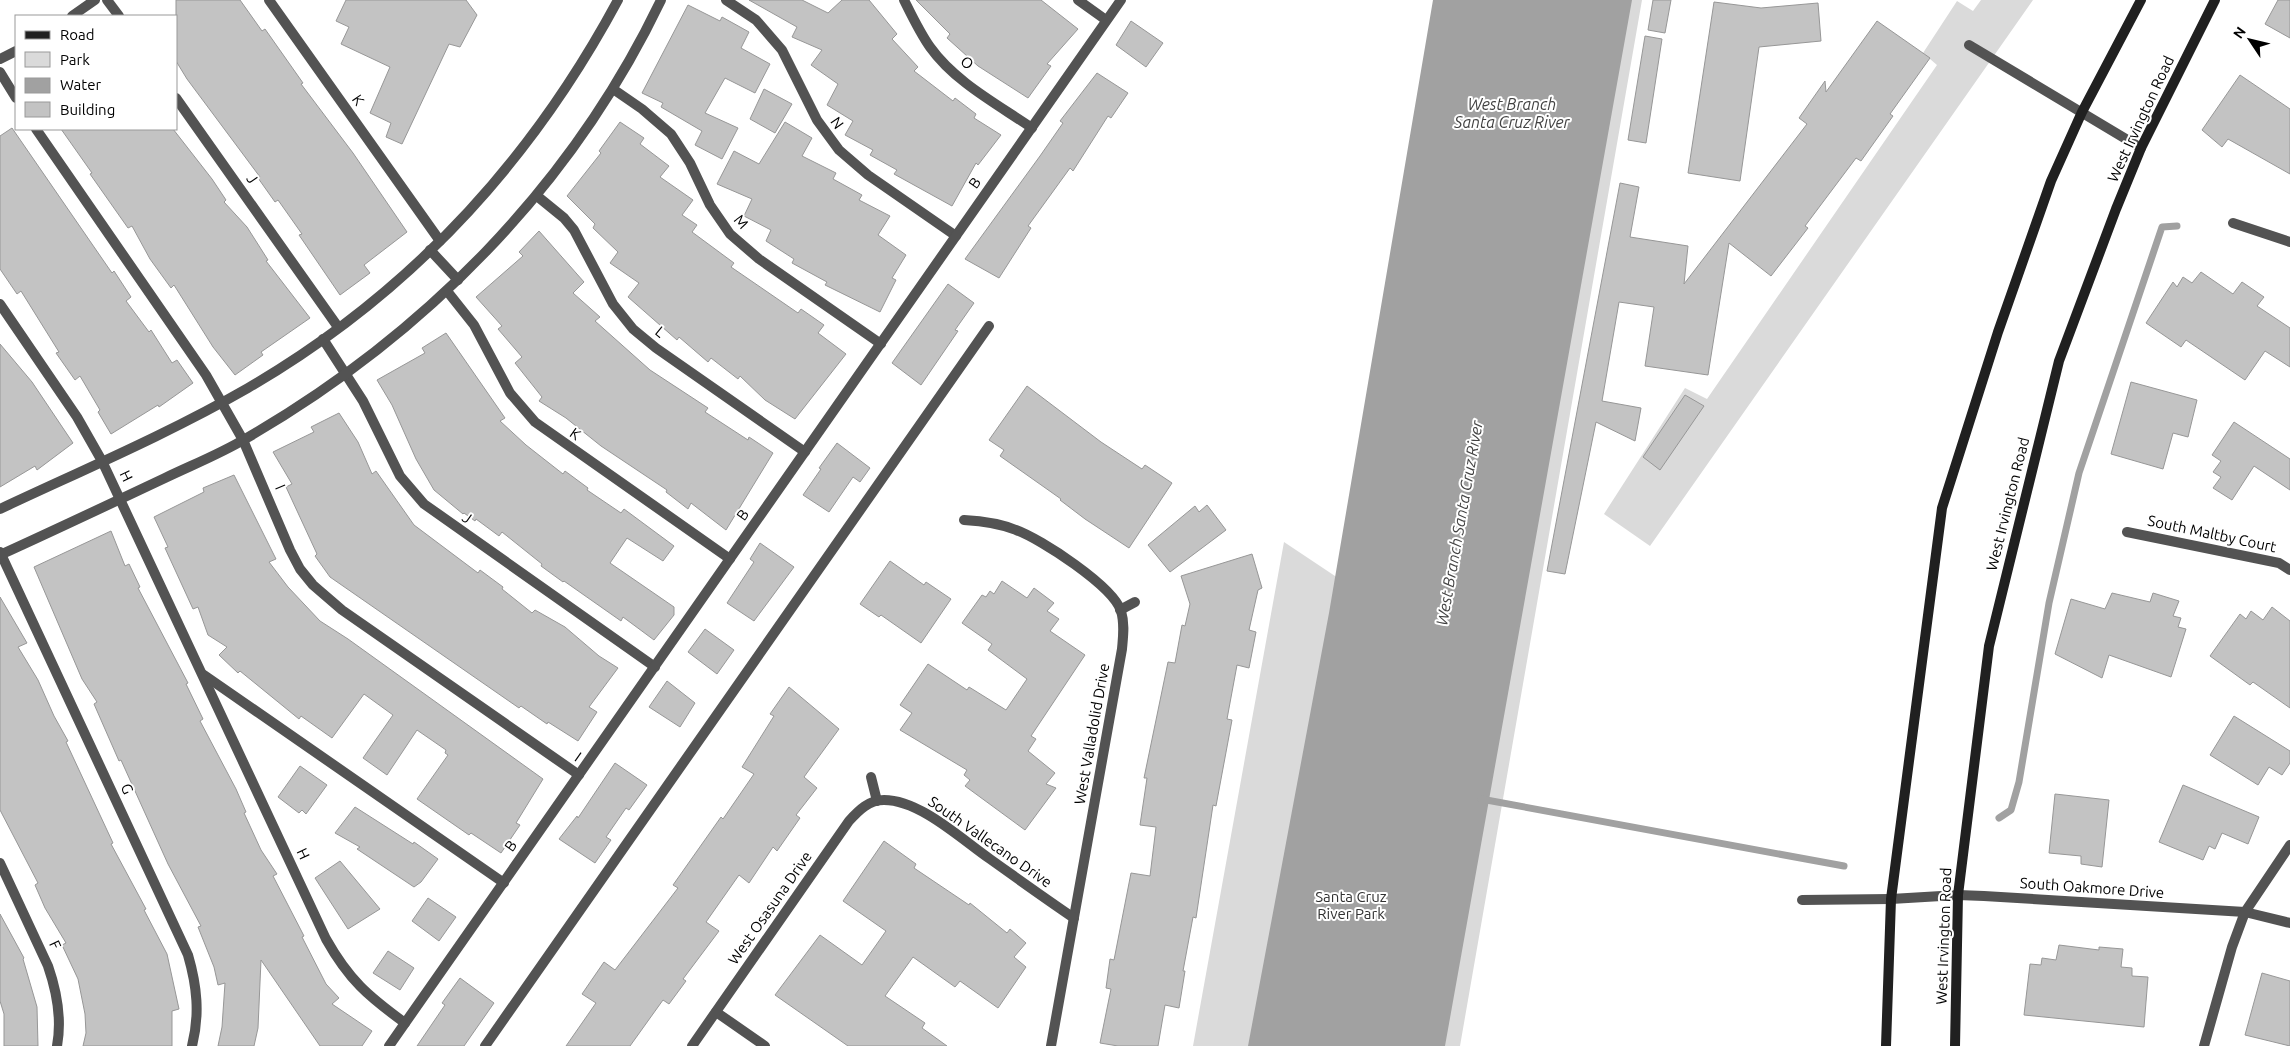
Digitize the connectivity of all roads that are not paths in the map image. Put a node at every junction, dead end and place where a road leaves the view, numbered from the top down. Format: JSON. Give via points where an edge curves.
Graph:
{"nodes":[{"id":1,"x":95,"y":0,"type":"edge"},
{"id":2,"x":107,"y":0,"type":"edge"},
{"id":3,"x":269,"y":0,"type":"edge"},
{"id":4,"x":618,"y":0,"type":"edge"},
{"id":5,"x":661,"y":0,"type":"edge"},
{"id":6,"x":726,"y":0,"type":"edge"},
{"id":7,"x":904,"y":0,"type":"edge"},
{"id":8,"x":1078,"y":0,"type":"edge"},
{"id":9,"x":1121,"y":0,"type":"edge"},
{"id":10,"x":2142,"y":0,"type":"edge"},
{"id":11,"x":2215,"y":0,"type":"edge"},
{"id":12,"x":73,"y":15,"type":"edge"},
{"id":13,"x":118,"y":15,"type":"edge"},
{"id":14,"x":1106,"y":20,"type":"junction"},
{"id":15,"x":1969,"y":46,"type":"dead end"},
{"id":16,"x":15,"y":52,"type":"edge"},
{"id":17,"x":0,"y":59,"type":"edge"},
{"id":18,"x":0,"y":72,"type":"edge"},
{"id":19,"x":613,"y":89,"type":"junction"},
{"id":20,"x":15,"y":96,"type":"edge"},
{"id":21,"x":178,"y":101,"type":"edge"},
{"id":22,"x":2082,"y":112,"type":"junction"},
{"id":23,"x":1032,"y":128,"type":"junction"},
{"id":24,"x":37,"y":130,"type":"edge"},
{"id":25,"x":2141,"y":148,"type":"junction"},
{"id":26,"x":537,"y":196,"type":"junction"},
{"id":27,"x":2233,"y":223,"type":"dead end"},
{"id":28,"x":956,"y":236,"type":"junction"},
{"id":29,"x":440,"y":241,"type":"junction"},
{"id":30,"x":2290,"y":242,"type":"edge"},
{"id":31,"x":430,"y":250,"type":"junction"},
{"id":32,"x":458,"y":280,"type":"junction"},
{"id":33,"x":447,"y":291,"type":"junction"},
{"id":34,"x":0,"y":304,"type":"edge"},
{"id":35,"x":989,"y":326,"type":"dead end"},
{"id":36,"x":338,"y":327,"type":"junction"},
{"id":37,"x":323,"y":339,"type":"junction"},
{"id":38,"x":881,"y":344,"type":"junction"},
{"id":39,"x":347,"y":373,"type":"junction"},
{"id":40,"x":221,"y":403,"type":"junction"},
{"id":41,"x":242,"y":440,"type":"junction"},
{"id":42,"x":805,"y":452,"type":"junction"},
{"id":43,"x":102,"y":461,"type":"junction"},
{"id":44,"x":121,"y":499,"type":"junction"},
{"id":45,"x":0,"y":509,"type":"edge"},
{"id":46,"x":964,"y":520,"type":"dead end"},
{"id":47,"x":2127,"y":532,"type":"dead end"},
{"id":48,"x":0,"y":554,"type":"edge"},
{"id":49,"x":730,"y":559,"type":"junction"},
{"id":50,"x":2290,"y":570,"type":"edge"},
{"id":51,"x":1135,"y":602,"type":"dead end"},
{"id":52,"x":1120,"y":610,"type":"junction"},
{"id":53,"x":655,"y":667,"type":"junction"},
{"id":54,"x":203,"y":674,"type":"junction"},
{"id":55,"x":578,"y":776,"type":"junction"},
{"id":56,"x":871,"y":778,"type":"dead end"},
{"id":57,"x":880,"y":800,"type":"junction"},
{"id":58,"x":2290,"y":845,"type":"edge"},
{"id":59,"x":0,"y":863,"type":"edge"},
{"id":60,"x":504,"y":883,"type":"junction"},
{"id":61,"x":1958,"y":895,"type":"junction"},
{"id":62,"x":1890,"y":899,"type":"junction"},
{"id":63,"x":1802,"y":900,"type":"dead end"},
{"id":64,"x":2245,"y":912,"type":"junction"},
{"id":65,"x":1074,"y":918,"type":"junction"},
{"id":66,"x":2290,"y":924,"type":"edge"},
{"id":67,"x":716,"y":1012,"type":"junction"},
{"id":68,"x":405,"y":1023,"type":"junction"},
{"id":69,"x":57,"y":1046,"type":"edge"},
{"id":70,"x":192,"y":1046,"type":"edge"},
{"id":71,"x":390,"y":1046,"type":"edge"},
{"id":72,"x":485,"y":1046,"type":"edge"},
{"id":73,"x":692,"y":1046,"type":"edge"},
{"id":74,"x":764,"y":1046,"type":"edge"},
{"id":75,"x":1050,"y":1046,"type":"edge"},
{"id":76,"x":1886,"y":1046,"type":"edge"},
{"id":77,"x":1956,"y":1046,"type":"edge"},
{"id":78,"x":2204,"y":1046,"type":"edge"}],
"edges":[{"from":1,"to":12,"type":"street"},
{"from":2,"to":13,"type":"street"},
{"from":3,"to":29,"type":"street","name":"K"},
{"from":4,"to":29,"type":"street","via":[[576,74],[526,145]]},
{"from":5,"to":19,"type":"street"},
{"from":6,"to":28,"type":"street","name":"N","via":[[756,20],[782,50],[817,120],[839,150],[868,175]]},
{"from":7,"to":23,"type":"street","name":"O","via":[[920,31],[945,64]]},
{"from":8,"to":14,"type":"street"},
{"from":9,"to":14,"type":"street","name":"B"},
{"from":10,"to":22,"type":"main road"},
{"from":11,"to":25,"type":"main road","name":"West Irvington Road"},
{"from":14,"to":23,"type":"street","name":"B"},
{"from":15,"to":22,"type":"street"},
{"from":16,"to":17,"type":"street"},
{"from":18,"to":20,"type":"street"},
{"from":19,"to":26,"type":"street"},
{"from":19,"to":38,"type":"street","name":"M","via":[[671,134],[686,155],[720,220],[737,241]]},
{"from":21,"to":36,"type":"street","name":"J"},
{"from":22,"to":25,"type":"street"},
{"from":22,"to":62,"type":"main road","via":[[2051,181],[1998,332],[1942,508]]},
{"from":23,"to":28,"type":"street","name":"B"},
{"from":24,"to":40,"type":"street","name":"I","via":[[206,375]]},
{"from":25,"to":61,"type":"main road","name":"West Irvington Road","via":[[2059,361],[2049,399],[1989,646]]},
{"from":26,"to":32,"type":"street"},
{"from":26,"to":42,"type":"street","name":"L","via":[[574,230],[604,291],[633,328],[656,348]]},
{"from":27,"to":30,"type":"street"},
{"from":28,"to":38,"type":"street","name":"B"},
{"from":29,"to":31,"type":"street"},
{"from":31,"to":32,"type":"street"},
{"from":31,"to":36,"type":"street"},
{"from":32,"to":33,"type":"street"},
{"from":33,"to":39,"type":"street"},
{"from":33,"to":49,"type":"street","name":"K","via":[[474,325],[510,393],[535,422]]},
{"from":34,"to":43,"type":"street","name":"H","via":[[77,417]]},
{"from":35,"to":72,"type":"street"},
{"from":36,"to":37,"type":"street"},
{"from":37,"to":39,"type":"street","name":"J"},
{"from":37,"to":40,"type":"street"},
{"from":38,"to":42,"type":"street","name":"B"},
{"from":39,"to":41,"type":"street"},
{"from":39,"to":53,"type":"street","name":"J","via":[[374,420],[400,476],[424,504]]},
{"from":40,"to":41,"type":"street","name":"I"},
{"from":40,"to":43,"type":"street"},
{"from":41,"to":44,"type":"street"},
{"from":41,"to":55,"type":"street","name":"I","via":[[290,550],[313,585],[342,610]]},
{"from":42,"to":49,"type":"street","name":"B"},
{"from":43,"to":44,"type":"street","name":"H"},
{"from":43,"to":45,"type":"street"},
{"from":44,"to":48,"type":"street"},
{"from":44,"to":54,"type":"street","name":"H"},
{"from":46,"to":52,"type":"street","name":"West Valladolid Drive","via":[[1000,524],[1037,540],[1096,581]]},
{"from":47,"to":50,"type":"street","name":"South Maltby Court","via":[[2280,563]]},
{"from":48,"to":70,"type":"street","name":"G","via":[[188,955],[198,1006]]},
{"from":49,"to":53,"type":"street","name":"B"},
{"from":51,"to":52,"type":"street"},
{"from":52,"to":65,"type":"street","name":"West Valladolid Drive","via":[[1124,629],[1122,649]]},
{"from":53,"to":55,"type":"street","name":"B"},
{"from":54,"to":60,"type":"street"},
{"from":54,"to":68,"type":"street","name":"H","via":[[335,955],[365,993]]},
{"from":55,"to":60,"type":"street","name":"B"},
{"from":56,"to":57,"type":"street"},
{"from":57,"to":65,"type":"street","name":"South Vallecano Drive","via":[[898,802],[927,814]]},
{"from":57,"to":67,"type":"street","name":"West Osasuna Drive","via":[[870,803],[849,821]]},
{"from":58,"to":64,"type":"street"},
{"from":59,"to":69,"type":"street","name":"F","via":[[53,980],[59,1020]]},
{"from":60,"to":68,"type":"street","name":"B"},
{"from":61,"to":62,"type":"street","name":"South Oakmore Drive"},
{"from":61,"to":64,"type":"street","name":"South Oakmore Drive"},
{"from":61,"to":77,"type":"main road","name":"West Irvington Road"},
{"from":62,"to":63,"type":"street","name":"South Oakmore Drive"},
{"from":62,"to":76,"type":"main road"},
{"from":64,"to":66,"type":"street","name":"South Oakmore Drive"},
{"from":64,"to":78,"type":"street"},
{"from":65,"to":75,"type":"street","name":"West Valladolid Drive"},
{"from":67,"to":73,"type":"street","name":"West Osasuna Drive"},
{"from":67,"to":74,"type":"street"},
{"from":68,"to":71,"type":"street","name":"B"}]}
